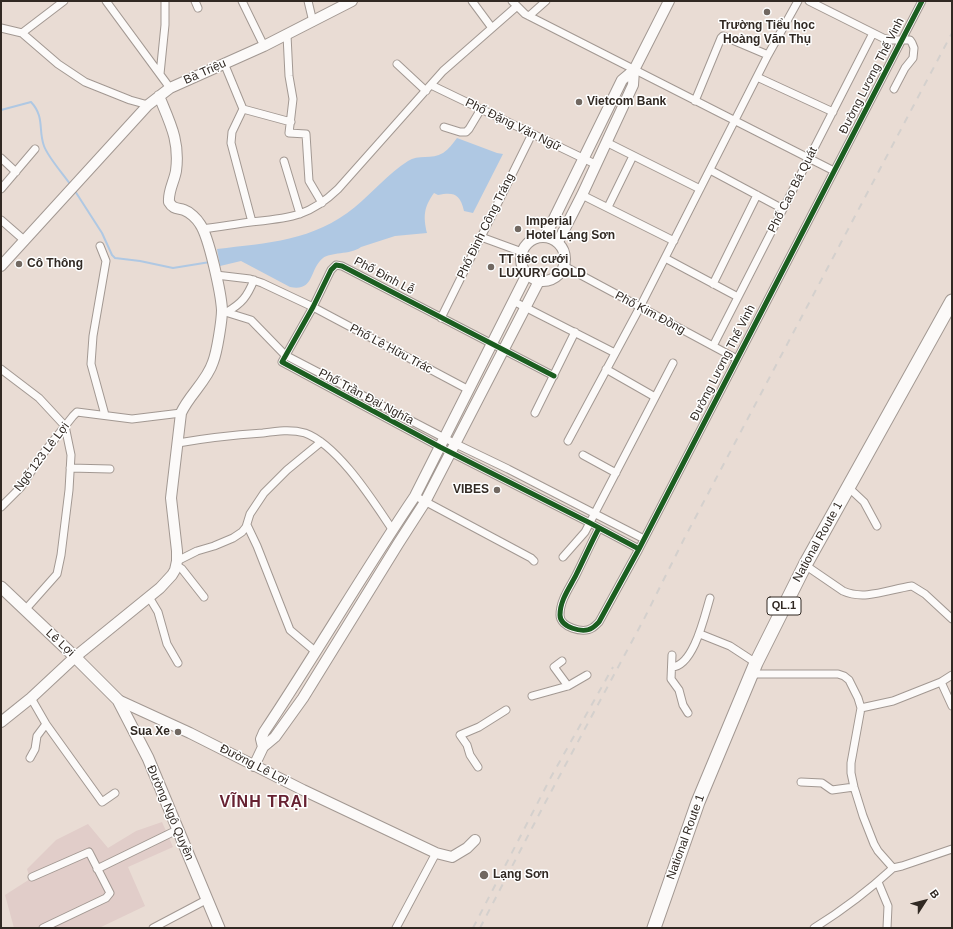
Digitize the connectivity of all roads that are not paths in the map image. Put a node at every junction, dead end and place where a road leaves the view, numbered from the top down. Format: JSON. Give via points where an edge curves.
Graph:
{"nodes":[{"id":1,"x":64,"y":1,"type":"edge"},
{"id":2,"x":106,"y":1,"type":"edge"},
{"id":3,"x":165,"y":1,"type":"edge"},
{"id":4,"x":195,"y":1,"type":"edge"},
{"id":5,"x":242,"y":1,"type":"edge"},
{"id":6,"x":308,"y":1,"type":"edge"},
{"id":7,"x":352,"y":1,"type":"edge"},
{"id":8,"x":472,"y":1,"type":"edge"},
{"id":9,"x":546,"y":1,"type":"edge"},
{"id":10,"x":669,"y":1,"type":"edge"},
{"id":11,"x":798,"y":1,"type":"edge"},
{"id":12,"x":809,"y":1,"type":"edge"},
{"id":13,"x":922,"y":1,"type":"edge"},
{"id":14,"x":514,"y":4,"type":"edge"},
{"id":15,"x":198,"y":8,"type":"dead end"},
{"id":16,"x":528,"y":16,"type":"junction"},
{"id":17,"x":313,"y":22,"type":"junction"},
{"id":18,"x":1,"y":28,"type":"edge"},
{"id":19,"x":492,"y":28,"type":"junction"},
{"id":20,"x":22,"y":33,"type":"junction"},
{"id":21,"x":873,"y":33,"type":"junction"},
{"id":22,"x":287,"y":35,"type":"junction"},
{"id":23,"x":901,"y":40,"type":"junction"},
{"id":24,"x":264,"y":46,"type":"junction"},
{"id":25,"x":768,"y":55,"type":"junction"},
{"id":26,"x":224,"y":63,"type":"junction"},
{"id":27,"x":397,"y":64,"type":"dead end"},
{"id":28,"x":634,"y":70,"type":"junction"},
{"id":29,"x":160,"y":74,"type":"junction"},
{"id":30,"x":757,"y":78,"type":"junction"},
{"id":31,"x":430,"y":85,"type":"junction"},
{"id":32,"x":170,"y":88,"type":"junction"},
{"id":33,"x":894,"y":89,"type":"dead end"},
{"id":34,"x":426,"y":91,"type":"junction"},
{"id":35,"x":159,"y":96,"type":"junction"},
{"id":36,"x":695,"y":101,"type":"junction"},
{"id":37,"x":148,"y":105,"type":"junction"},
{"id":38,"x":243,"y":109,"type":"junction"},
{"id":39,"x":481,"y":109,"type":"junction"},
{"id":40,"x":606,"y":111,"type":"junction"},
{"id":41,"x":833,"y":112,"type":"junction"},
{"id":42,"x":618,"y":117,"type":"junction"},
{"id":43,"x":735,"y":121,"type":"junction"},
{"id":44,"x":291,"y":122,"type":"junction"},
{"id":45,"x":444,"y":126,"type":"dead end"},
{"id":46,"x":532,"y":134,"type":"junction"},
{"id":47,"x":606,"y":142,"type":"junction"},
{"id":48,"x":35,"y":149,"type":"dead end"},
{"id":49,"x":634,"y":156,"type":"junction"},
{"id":50,"x":1,"y":158,"type":"edge"},
{"id":51,"x":809,"y":158,"type":"junction"},
{"id":52,"x":583,"y":159,"type":"junction"},
{"id":53,"x":284,"y":160,"type":"dead end"},
{"id":54,"x":595,"y":164,"type":"junction"},
{"id":55,"x":710,"y":170,"type":"junction"},
{"id":56,"x":834,"y":171,"type":"junction"},
{"id":57,"x":16,"y":172,"type":"junction"},
{"id":58,"x":1,"y":188,"type":"edge"},
{"id":59,"x":700,"y":189,"type":"junction"},
{"id":60,"x":582,"y":195,"type":"junction"},
{"id":61,"x":757,"y":195,"type":"junction"},
{"id":62,"x":322,"y":203,"type":"junction"},
{"id":63,"x":608,"y":207,"type":"junction"},
{"id":64,"x":783,"y":209,"type":"junction"},
{"id":65,"x":300,"y":214,"type":"junction"},
{"id":66,"x":1,"y":220,"type":"edge"},
{"id":67,"x":252,"y":222,"type":"junction"},
{"id":68,"x":202,"y":228,"type":"junction"},
{"id":69,"x":481,"y":237,"type":"junction"},
{"id":70,"x":545,"y":237,"type":"junction"},
{"id":71,"x":24,"y":240,"type":"junction"},
{"id":72,"x":674,"y":241,"type":"junction"},
{"id":73,"x":558,"y":242,"type":"junction"},
{"id":74,"x":100,"y":246,"type":"dead end"},
{"id":75,"x":522,"y":252,"type":"junction"},
{"id":76,"x":665,"y":258,"type":"junction"},
{"id":77,"x":1,"y":266,"type":"edge"},
{"id":78,"x":564,"y":266,"type":"junction"},
{"id":79,"x":215,"y":271,"type":"junction"},
{"id":80,"x":527,"y":274,"type":"junction"},
{"id":81,"x":254,"y":280,"type":"junction"},
{"id":82,"x":539,"y":280,"type":"junction"},
{"id":83,"x":713,"y":284,"type":"junction"},
{"id":84,"x":738,"y":297,"type":"junction"},
{"id":85,"x":513,"y":301,"type":"junction"},
{"id":86,"x":952,"y":301,"type":"edge"},
{"id":87,"x":313,"y":307,"type":"junction"},
{"id":88,"x":525,"y":307,"type":"junction"},
{"id":89,"x":640,"y":307,"type":"junction"},
{"id":90,"x":224,"y":312,"type":"junction"},
{"id":91,"x":441,"y":318,"type":"junction"},
{"id":92,"x":575,"y":332,"type":"junction"},
{"id":93,"x":492,"y":344,"type":"junction"},
{"id":94,"x":713,"y":346,"type":"junction"},
{"id":95,"x":503,"y":350,"type":"junction"},
{"id":96,"x":615,"y":353,"type":"junction"},
{"id":97,"x":285,"y":355,"type":"junction"},
{"id":98,"x":737,"y":359,"type":"junction"},
{"id":99,"x":673,"y":363,"type":"dead end"},
{"id":100,"x":283,"y":364,"type":"joint"},
{"id":101,"x":1,"y":369,"type":"edge"},
{"id":102,"x":606,"y":370,"type":"junction"},
{"id":103,"x":554,"y":376,"type":"junction"},
{"id":104,"x":469,"y":390,"type":"junction"},
{"id":105,"x":481,"y":396,"type":"junction"},
{"id":106,"x":655,"y":397,"type":"junction"},
{"id":107,"x":180,"y":413,"type":"junction"},
{"id":108,"x":535,"y":413,"type":"dead end"},
{"id":109,"x":105,"y":415,"type":"junction"},
{"id":110,"x":65,"y":426,"type":"junction"},
{"id":111,"x":445,"y":438,"type":"junction"},
{"id":112,"x":568,"y":441,"type":"dead end"},
{"id":113,"x":321,"y":442,"type":"junction"},
{"id":114,"x":178,"y":443,"type":"junction"},
{"id":115,"x":440,"y":448,"type":"junction"},
{"id":116,"x":453,"y":448,"type":"junction"},
{"id":117,"x":583,"y":455,"type":"dead end"},
{"id":118,"x":70,"y":468,"type":"junction"},
{"id":119,"x":110,"y":468,"type":"dead end"},
{"id":120,"x":508,"y":469,"type":"junction"},
{"id":121,"x":616,"y":473,"type":"junction"},
{"id":122,"x":503,"y":479,"type":"junction"},
{"id":123,"x":848,"y":487,"type":"junction"},
{"id":124,"x":415,"y":496,"type":"junction"},
{"id":125,"x":425,"y":502,"type":"junction"},
{"id":126,"x":1,"y":507,"type":"edge"},
{"id":127,"x":595,"y":514,"type":"junction"},
{"id":128,"x":590,"y":523,"type":"junction"},
{"id":129,"x":247,"y":525,"type":"junction"},
{"id":130,"x":877,"y":526,"type":"dead end"},
{"id":131,"x":599,"y":528,"type":"junction"},
{"id":132,"x":390,"y":533,"type":"junction"},
{"id":133,"x":644,"y":539,"type":"junction"},
{"id":134,"x":398,"y":544,"type":"junction"},
{"id":135,"x":639,"y":548,"type":"junction"},
{"id":136,"x":562,"y":557,"type":"dead end"},
{"id":137,"x":534,"y":560,"type":"dead end"},
{"id":138,"x":176,"y":563,"type":"junction"},
{"id":139,"x":805,"y":565,"type":"junction"},
{"id":140,"x":1,"y":587,"type":"edge"},
{"id":141,"x":149,"y":597,"type":"junction"},
{"id":142,"x":204,"y":597,"type":"dead end"},
{"id":143,"x":710,"y":598,"type":"dead end"},
{"id":144,"x":25,"y":610,"type":"junction"},
{"id":145,"x":952,"y":619,"type":"edge"},
{"id":146,"x":331,"y":627,"type":"junction"},
{"id":147,"x":343,"y":633,"type":"junction"},
{"id":148,"x":700,"y":634,"type":"junction"},
{"id":149,"x":316,"y":652,"type":"junction"},
{"id":150,"x":672,"y":655,"type":"dead end"},
{"id":151,"x":75,"y":657,"type":"junction"},
{"id":152,"x":562,"y":661,"type":"dead end"},
{"id":153,"x":178,"y":663,"type":"dead end"},
{"id":154,"x":672,"y":667,"type":"junction"},
{"id":155,"x":753,"y":668,"type":"junction"},
{"id":156,"x":587,"y":675,"type":"dead end"},
{"id":157,"x":952,"y":675,"type":"edge"},
{"id":158,"x":941,"y":682,"type":"junction"},
{"id":159,"x":568,"y":686,"type":"junction"},
{"id":160,"x":291,"y":691,"type":"junction"},
{"id":161,"x":532,"y":696,"type":"dead end"},
{"id":162,"x":31,"y":698,"type":"junction"},
{"id":163,"x":303,"y":698,"type":"junction"},
{"id":164,"x":118,"y":700,"type":"junction"},
{"id":165,"x":952,"y":706,"type":"edge"},
{"id":166,"x":861,"y":708,"type":"junction"},
{"id":167,"x":506,"y":710,"type":"dead end"},
{"id":168,"x":688,"y":713,"type":"dead end"},
{"id":169,"x":1,"y":722,"type":"edge"},
{"id":170,"x":46,"y":724,"type":"junction"},
{"id":171,"x":263,"y":747,"type":"junction"},
{"id":172,"x":30,"y":758,"type":"dead end"},
{"id":173,"x":254,"y":766,"type":"junction"},
{"id":174,"x":478,"y":767,"type":"dead end"},
{"id":175,"x":801,"y":782,"type":"dead end"},
{"id":176,"x":854,"y":787,"type":"junction"},
{"id":177,"x":115,"y":793,"type":"dead end"},
{"id":178,"x":178,"y":830,"type":"junction"},
{"id":179,"x":475,"y":840,"type":"dead end"},
{"id":180,"x":952,"y":849,"type":"edge"},
{"id":181,"x":436,"y":853,"type":"junction"},
{"id":182,"x":893,"y":868,"type":"junction"},
{"id":183,"x":97,"y":869,"type":"junction"},
{"id":184,"x":32,"y":877,"type":"dead end"},
{"id":185,"x":878,"y":882,"type":"junction"},
{"id":186,"x":206,"y":900,"type":"junction"},
{"id":187,"x":43,"y":928,"type":"edge"},
{"id":188,"x":153,"y":928,"type":"edge"},
{"id":189,"x":219,"y":928,"type":"edge"},
{"id":190,"x":396,"y":928,"type":"edge"},
{"id":191,"x":654,"y":928,"type":"edge"},
{"id":192,"x":814,"y":928,"type":"edge"},
{"id":193,"x":887,"y":928,"type":"edge"}],
"edges":[{"from":1,"to":20,"type":"street"},
{"from":2,"to":29,"type":"street"},
{"from":3,"to":29,"type":"street"},
{"from":4,"to":15,"type":"street"},
{"from":5,"to":24,"type":"street"},
{"from":6,"to":17,"type":"street"},
{"from":7,"to":17,"type":"street","name":"Bà Triệu"},
{"from":8,"to":19,"type":"street"},
{"from":9,"to":16,"type":"street"},
{"from":10,"to":28,"type":"street"},
{"from":11,"to":25,"type":"street"},
{"from":12,"to":21,"type":"street"},
{"from":13,"to":23,"type":"street","name":"Đường Lương Thế Vinh"},
{"from":14,"to":16,"type":"street"},
{"from":14,"to":19,"type":"street"},
{"from":16,"to":28,"type":"street"},
{"from":17,"to":22,"type":"street","name":"Bà Triệu"},
{"from":18,"to":20,"type":"street"},
{"from":19,"to":31,"type":"street"},
{"from":20,"to":37,"type":"street","via":[[58,64],[85,82]]},
{"from":21,"to":23,"type":"street","via":[[891,40]]},
{"from":21,"to":41,"type":"street","name":"Phố Cao Bá Quát"},
{"from":22,"to":24,"type":"street","name":"Bà Triệu"},
{"from":22,"to":44,"type":"street","via":[[293,99]]},
{"from":23,"to":33,"type":"street","via":[[912,42],[913,58]]},
{"from":23,"to":56,"type":"street","name":"Đường Lương Thế Vinh"},
{"from":24,"to":26,"type":"street","name":"Bà Triệu"},
{"from":25,"to":30,"type":"street"},
{"from":25,"to":36,"type":"street","via":[[723,36]]},
{"from":26,"to":32,"type":"street","name":"Bà Triệu"},
{"from":26,"to":38,"type":"street"},
{"from":27,"to":34,"type":"street"},
{"from":28,"to":36,"type":"street"},
{"from":28,"to":40,"type":"street","via":[[622,80]]},
{"from":28,"to":42,"type":"street","via":[[633,85]]},
{"from":29,"to":32,"type":"street"},
{"from":30,"to":41,"type":"street"},
{"from":30,"to":43,"type":"street"},
{"from":31,"to":34,"type":"street"},
{"from":31,"to":39,"type":"street","name":"Phố Đặng Văn Ngữ"},
{"from":32,"to":35,"type":"street","name":"Bà Triệu"},
{"from":34,"to":62,"type":"street","via":[[338,190]]},
{"from":35,"to":37,"type":"street","name":"Bà Triệu"},
{"from":35,"to":68,"type":"street","via":[[175,137],[176,171],[169,202],[174,208],[188,212]]},
{"from":36,"to":43,"type":"street"},
{"from":37,"to":71,"type":"street","name":"Bà Triệu"},
{"from":38,"to":44,"type":"street"},
{"from":38,"to":67,"type":"street","via":[[232,132],[231,143]]},
{"from":39,"to":45,"type":"street","via":[[466,132]]},
{"from":39,"to":46,"type":"street","name":"Phố Đặng Văn Ngữ"},
{"from":40,"to":42,"type":"street"},
{"from":40,"to":52,"type":"street"},
{"from":41,"to":51,"type":"street","name":"Phố Cao Bá Quát"},
{"from":42,"to":47,"type":"street"},
{"from":43,"to":51,"type":"street"},
{"from":43,"to":55,"type":"street"},
{"from":44,"to":62,"type":"street","via":[[289,133],[306,134],[309,181]]},
{"from":46,"to":52,"type":"street","name":"Phố Đặng Văn Ngữ"},
{"from":46,"to":69,"type":"street","name":"Phố Đinh Công Tráng"},
{"from":47,"to":49,"type":"street"},
{"from":47,"to":54,"type":"street"},
{"from":48,"to":57,"type":"street"},
{"from":49,"to":59,"type":"street"},
{"from":49,"to":63,"type":"street"},
{"from":50,"to":57,"type":"street"},
{"from":51,"to":56,"type":"street"},
{"from":51,"to":64,"type":"street","name":"Phố Cao Bá Quát"},
{"from":52,"to":54,"type":"street","name":"Phố Đặng Văn Ngữ"},
{"from":52,"to":70,"type":"street"},
{"from":53,"to":65,"type":"street"},
{"from":54,"to":60,"type":"street"},
{"from":55,"to":59,"type":"street"},
{"from":55,"to":61,"type":"street"},
{"from":56,"to":98,"type":"street","name":"Đường Lương Thế Vinh"},
{"from":57,"to":58,"type":"street"},
{"from":59,"to":72,"type":"street"},
{"from":60,"to":63,"type":"street"},
{"from":60,"to":73,"type":"street"},
{"from":61,"to":64,"type":"street"},
{"from":61,"to":83,"type":"street"},
{"from":62,"to":65,"type":"street"},
{"from":63,"to":72,"type":"street"},
{"from":64,"to":84,"type":"street","name":"Phố Cao Bá Quát"},
{"from":65,"to":67,"type":"street","via":[[286,219]]},
{"from":66,"to":71,"type":"street"},
{"from":67,"to":68,"type":"street"},
{"from":68,"to":79,"type":"street"},
{"from":69,"to":75,"type":"street"},
{"from":69,"to":91,"type":"street","name":"Phố Đinh Công Tráng"},
{"from":70,"to":73,"type":"street"},
{"from":70,"to":75,"type":"street","via":[[531,240]]},
{"from":71,"to":77,"type":"street","name":"Bà Triệu"},
{"from":72,"to":76,"type":"street"},
{"from":73,"to":78,"type":"street","via":[[564,253]]},
{"from":74,"to":109,"type":"street","via":[[106,261],[93,336],[91,364]]},
{"from":75,"to":80,"type":"street","via":[[521,264]]},
{"from":76,"to":83,"type":"street"},
{"from":76,"to":89,"type":"street"},
{"from":78,"to":82,"type":"street","via":[[557,276]]},
{"from":78,"to":89,"type":"street","name":"Phố Kim Đồng"},
{"from":79,"to":81,"type":"street","name":"Phố Lê Hữu Trác"},
{"from":79,"to":90,"type":"street"},
{"from":80,"to":82,"type":"street"},
{"from":80,"to":85,"type":"street"},
{"from":81,"to":87,"type":"street","name":"Phố Lê Hữu Trác"},
{"from":81,"to":90,"type":"street","via":[[244,299]]},
{"from":82,"to":88,"type":"street"},
{"from":83,"to":84,"type":"street"},
{"from":84,"to":94,"type":"street","name":"Phố Cao Bá Quát"},
{"from":85,"to":88,"type":"street"},
{"from":85,"to":93,"type":"street"},
{"from":86,"to":123,"type":"highway","name":"National Route 1","number":"QL.1"},
{"from":87,"to":91,"type":"street","name":"Phố Đinh Lễ","via":[[336,265]]},
{"from":87,"to":97,"type":"street","name":"Phố Đinh Lễ"},
{"from":87,"to":104,"type":"street","name":"Phố Lê Hữu Trác"},
{"from":88,"to":92,"type":"street"},
{"from":88,"to":95,"type":"street"},
{"from":89,"to":94,"type":"street","name":"Phố Kim Đồng"},
{"from":89,"to":96,"type":"street"},
{"from":90,"to":97,"type":"street","name":"Phố Trần Đại Nghĩa","via":[[251,320]]},
{"from":90,"to":107,"type":"street","via":[[214,361]]},
{"from":91,"to":93,"type":"street","name":"Phố Đinh Lễ"},
{"from":92,"to":96,"type":"street"},
{"from":92,"to":103,"type":"street"},
{"from":93,"to":95,"type":"street","name":"Phố Đinh Lễ"},
{"from":93,"to":104,"type":"street"},
{"from":94,"to":98,"type":"street","name":"Phố Kim Đồng"},
{"from":95,"to":103,"type":"street","name":"Phố Đinh Lễ"},
{"from":95,"to":105,"type":"street"},
{"from":96,"to":102,"type":"street"},
{"from":97,"to":100,"type":"street","name":"Phố Đinh Lễ"},
{"from":97,"to":111,"type":"street","name":"Phố Trần Đại Nghĩa"},
{"from":98,"to":133,"type":"street","name":"Đường Lương Thế Vinh"},
{"from":99,"to":106,"type":"street"},
{"from":100,"to":115,"type":"street","name":"Phố Trần Đại Nghĩa"},
{"from":101,"to":110,"type":"street","via":[[39,398]]},
{"from":102,"to":106,"type":"street"},
{"from":102,"to":112,"type":"street"},
{"from":103,"to":108,"type":"street"},
{"from":104,"to":105,"type":"street"},
{"from":104,"to":111,"type":"street"},
{"from":105,"to":116,"type":"street"},
{"from":106,"to":121,"type":"street"},
{"from":107,"to":109,"type":"street","name":"Ngõ 123 Lê Lợi","via":[[132,418]]},
{"from":107,"to":114,"type":"street"},
{"from":109,"to":110,"type":"street","name":"Ngõ 123 Lê Lợi","via":[[77,412]]},
{"from":110,"to":118,"type":"street","via":[[71,454]]},
{"from":110,"to":126,"type":"street","name":"Ngõ 123 Lê Lợi","via":[[21,487]]},
{"from":111,"to":115,"type":"street"},
{"from":111,"to":116,"type":"street","name":"Phố Trần Đại Nghĩa"},
{"from":113,"to":114,"type":"street","via":[[306,434],[288,431]]},
{"from":113,"to":129,"type":"street","via":[[272,483],[254,508]]},
{"from":113,"to":132,"type":"street","via":[[346,465]]},
{"from":114,"to":138,"type":"street","via":[[171,498]]},
{"from":115,"to":116,"type":"street","name":"Phố Trần Đại Nghĩa"},
{"from":115,"to":124,"type":"street"},
{"from":116,"to":120,"type":"street"},
{"from":116,"to":122,"type":"street"},
{"from":116,"to":125,"type":"street"},
{"from":117,"to":121,"type":"street"},
{"from":118,"to":119,"type":"street"},
{"from":118,"to":144,"type":"street","via":[[64,536],[57,574]]},
{"from":120,"to":122,"type":"street"},
{"from":120,"to":127,"type":"street"},
{"from":121,"to":127,"type":"street"},
{"from":122,"to":128,"type":"street"},
{"from":123,"to":130,"type":"street","via":[[864,502]]},
{"from":123,"to":139,"type":"highway","name":"National Route 1","number":"QL.1"},
{"from":124,"to":125,"type":"street"},
{"from":124,"to":132,"type":"street"},
{"from":125,"to":134,"type":"street"},
{"from":125,"to":137,"type":"street"},
{"from":127,"to":128,"type":"street"},
{"from":127,"to":133,"type":"street"},
{"from":128,"to":131,"type":"street"},
{"from":128,"to":136,"type":"street","via":[[583,536]]},
{"from":129,"to":138,"type":"street","via":[[233,538],[197,551]]},
{"from":129,"to":149,"type":"street","via":[[290,630]]},
{"from":131,"to":135,"type":"street"},
{"from":131,"to":135,"type":"street","name":"Đường Lương Thế Vinh","via":[[563,600],[560,615],[563,623],[571,628],[587,630],[599,622]]},
{"from":132,"to":134,"type":"street"},
{"from":132,"to":146,"type":"street"},
{"from":133,"to":135,"type":"street","name":"Đường Lương Thế Vinh"},
{"from":134,"to":147,"type":"street"},
{"from":138,"to":141,"type":"street","via":[[175,570],[168,580]]},
{"from":138,"to":142,"type":"street"},
{"from":139,"to":145,"type":"street","via":[[842,591],[856,596],[912,586]]},
{"from":139,"to":155,"type":"highway","name":"National Route 1","number":"QL.1"},
{"from":140,"to":144,"type":"main road","name":"Lê Lợi"},
{"from":141,"to":151,"type":"street"},
{"from":141,"to":153,"type":"street","via":[[158,612],[167,644]]},
{"from":143,"to":148,"type":"street"},
{"from":144,"to":151,"type":"main road","name":"Lê Lợi"},
{"from":146,"to":147,"type":"street"},
{"from":146,"to":149,"type":"street"},
{"from":147,"to":163,"type":"street"},
{"from":148,"to":154,"type":"street","via":[[688,655],[678,666]]},
{"from":148,"to":155,"type":"street","via":[[730,646]]},
{"from":149,"to":160,"type":"street"},
{"from":150,"to":154,"type":"street"},
{"from":151,"to":162,"type":"street"},
{"from":151,"to":164,"type":"main road","name":"Lê Lợi"},
{"from":152,"to":159,"type":"street","via":[[554,667]]},
{"from":154,"to":168,"type":"street","via":[[671,679]]},
{"from":155,"to":166,"type":"street","via":[[844,676],[852,685]]},
{"from":155,"to":191,"type":"highway","name":"National Route 1","number":"QL.1","via":[[698,802]]},
{"from":156,"to":159,"type":"street"},
{"from":157,"to":158,"type":"street"},
{"from":158,"to":165,"type":"street"},
{"from":158,"to":166,"type":"street","via":[[894,701]]},
{"from":159,"to":161,"type":"street"},
{"from":160,"to":163,"type":"street"},
{"from":160,"to":171,"type":"street","via":[[264,732],[261,739]]},
{"from":162,"to":169,"type":"street"},
{"from":162,"to":170,"type":"street"},
{"from":163,"to":171,"type":"street","via":[[275,737]]},
{"from":164,"to":173,"type":"street","name":"Đường Lê Lợi"},
{"from":164,"to":178,"type":"main road","name":"Đường Ngô Quyền","via":[[148,758]]},
{"from":166,"to":176,"type":"street","via":[[851,763]]},
{"from":167,"to":174,"type":"street","via":[[479,727],[460,735]]},
{"from":170,"to":172,"type":"street","via":[[37,736],[34,753]]},
{"from":170,"to":177,"type":"street","via":[[102,802]]},
{"from":171,"to":173,"type":"street"},
{"from":173,"to":181,"type":"street","name":"Đường Lê Lợi"},
{"from":175,"to":176,"type":"street","via":[[822,782],[832,790]]},
{"from":176,"to":182,"type":"street","via":[[874,844]]},
{"from":178,"to":183,"type":"street"},
{"from":178,"to":186,"type":"main road","name":"Đường Ngô Quyền"},
{"from":179,"to":181,"type":"street","name":"Đường Lê Lợi","via":[[452,857]]},
{"from":180,"to":182,"type":"street"},
{"from":181,"to":190,"type":"street"},
{"from":182,"to":185,"type":"street"},
{"from":183,"to":184,"type":"street","via":[[89,852]]},
{"from":183,"to":187,"type":"street","via":[[110,893],[106,898]]},
{"from":185,"to":192,"type":"street","via":[[840,912]]},
{"from":185,"to":193,"type":"street","via":[[888,906]]},
{"from":186,"to":188,"type":"street"},
{"from":186,"to":189,"type":"main road","name":"Đường Ngô Quyền"}]}
